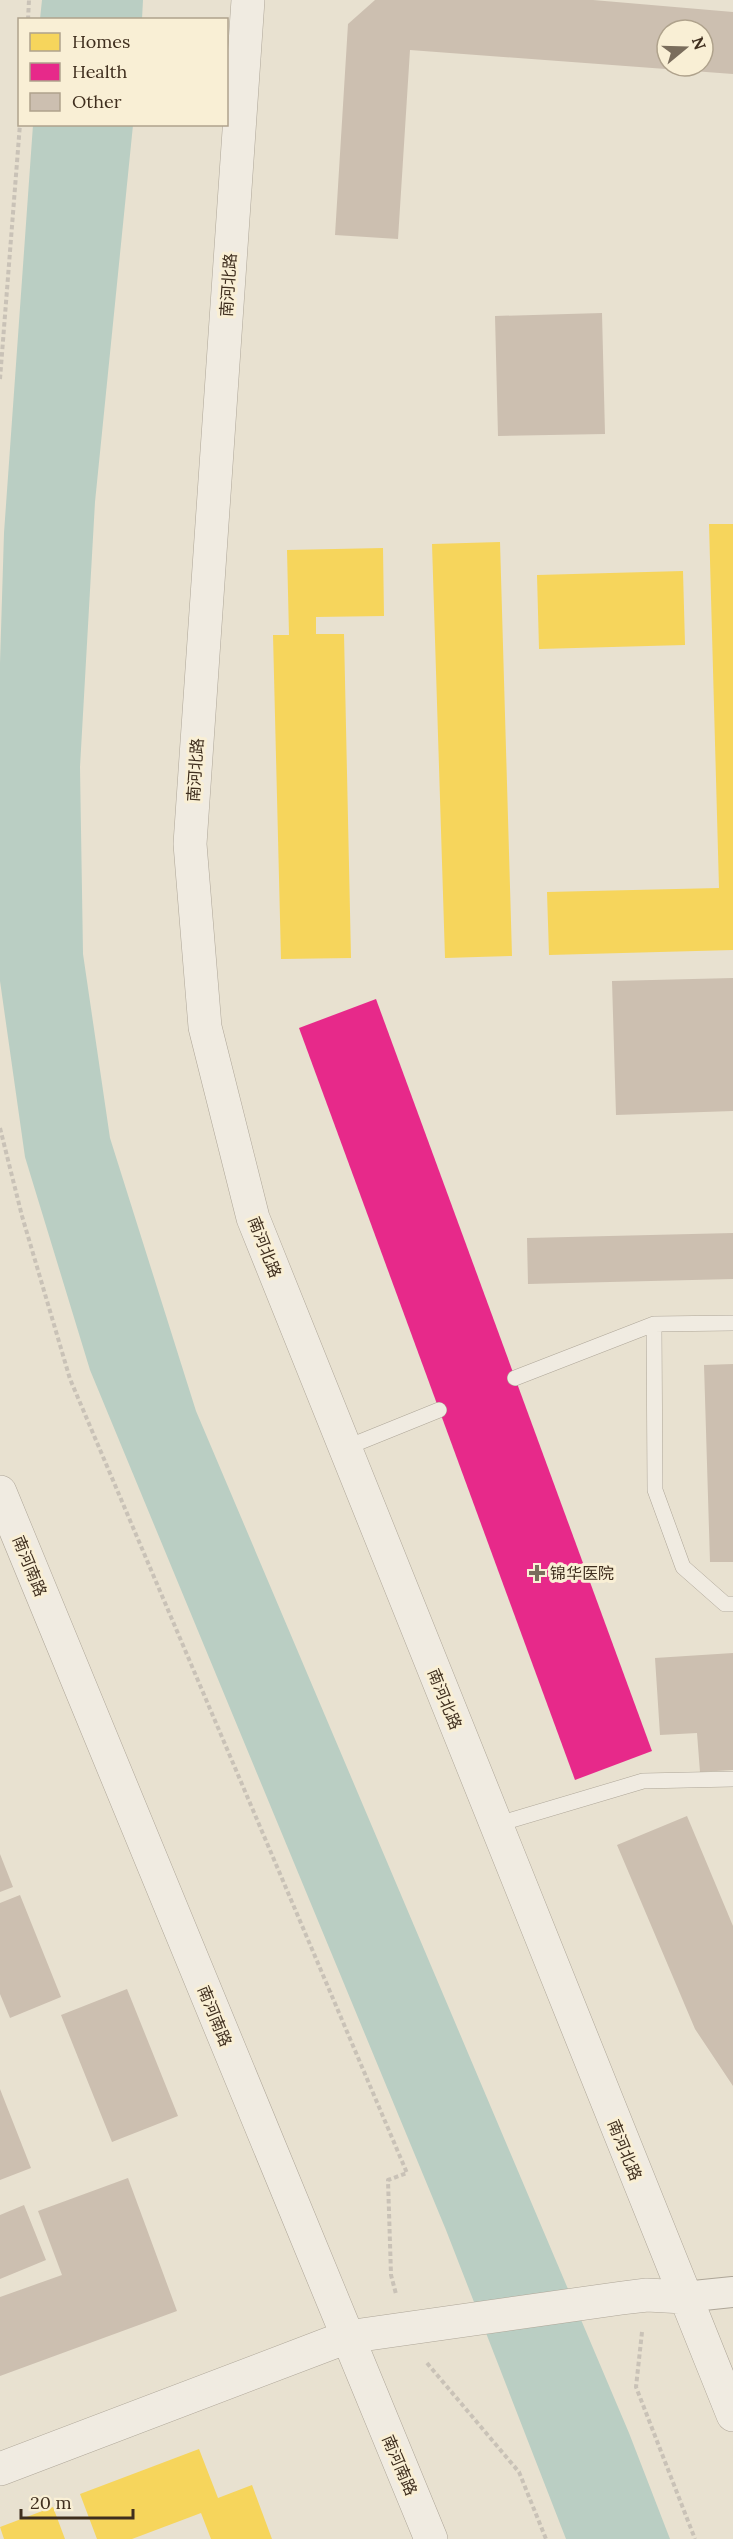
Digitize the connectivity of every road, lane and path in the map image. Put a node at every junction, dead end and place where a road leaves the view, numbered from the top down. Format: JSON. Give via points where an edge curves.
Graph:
{"nodes":[{"id":1,"x":29,"y":0,"type":"edge"},
{"id":2,"x":248,"y":0,"type":"edge"},
{"id":3,"x":28,"y":18,"type":"edge"},
{"id":4,"x":20,"y":126,"type":"edge"},
{"id":5,"x":0,"y":369,"type":"edge"},
{"id":6,"x":0,"y":379,"type":"edge"},
{"id":7,"x":0,"y":1128,"type":"edge"},
{"id":8,"x":733,"y":1323,"type":"edge"},
{"id":9,"x":654,"y":1324,"type":"junction"},
{"id":10,"x":515,"y":1378,"type":"dead end"},
{"id":11,"x":439,"y":1410,"type":"dead end"},
{"id":12,"x":345,"y":1448,"type":"junction"},
{"id":13,"x":0,"y":1492,"type":"edge"},
{"id":14,"x":733,"y":1604,"type":"edge"},
{"id":15,"x":733,"y":1779,"type":"edge"},
{"id":16,"x":495,"y":1825,"type":"junction"},
{"id":17,"x":733,"y":2292,"type":"edge"},
{"id":18,"x":634,"y":2296,"type":"junction"},
{"id":19,"x":684,"y":2297,"type":"junction"},
{"id":20,"x":419,"y":2326,"type":"junction"},
{"id":21,"x":347,"y":2337,"type":"junction"},
{"id":22,"x":733,"y":2415,"type":"edge"},
{"id":23,"x":0,"y":2469,"type":"edge"},
{"id":24,"x":431,"y":2539,"type":"edge"},
{"id":25,"x":546,"y":2539,"type":"edge"},
{"id":26,"x":695,"y":2539,"type":"edge"}],
"edges":[{"from":1,"to":3,"type":"path"},
{"from":2,"to":12,"type":"street","name":"南河北路","via":[[190,844],[206,1027],[253,1218]]},
{"from":4,"to":5,"type":"path"},
{"from":5,"to":6,"type":"path"},
{"from":7,"to":20,"type":"path","via":[[70,1379],[407,2173],[388,2180],[391,2276]]},
{"from":8,"to":9,"type":"lane"},
{"from":9,"to":10,"type":"lane"},
{"from":9,"to":14,"type":"lane","via":[[655,1490],[683,1567],[725,1604]]},
{"from":11,"to":12,"type":"lane"},
{"from":12,"to":16,"type":"street","name":"南河北路"},
{"from":13,"to":21,"type":"street","name":"南河南路"},
{"from":15,"to":16,"type":"lane","via":[[643,1781]]},
{"from":16,"to":19,"type":"street","name":"南河北路"},
{"from":17,"to":19,"type":"street"},
{"from":18,"to":19,"type":"street"},
{"from":18,"to":20,"type":"street"},
{"from":18,"to":26,"type":"path","via":[[636,2387]]},
{"from":19,"to":22,"type":"street","name":"南河北路"},
{"from":20,"to":21,"type":"street"},
{"from":20,"to":25,"type":"path","via":[[434,2373],[519,2472]]},
{"from":21,"to":23,"type":"street"},
{"from":21,"to":24,"type":"street","name":"南河南路"}]}
